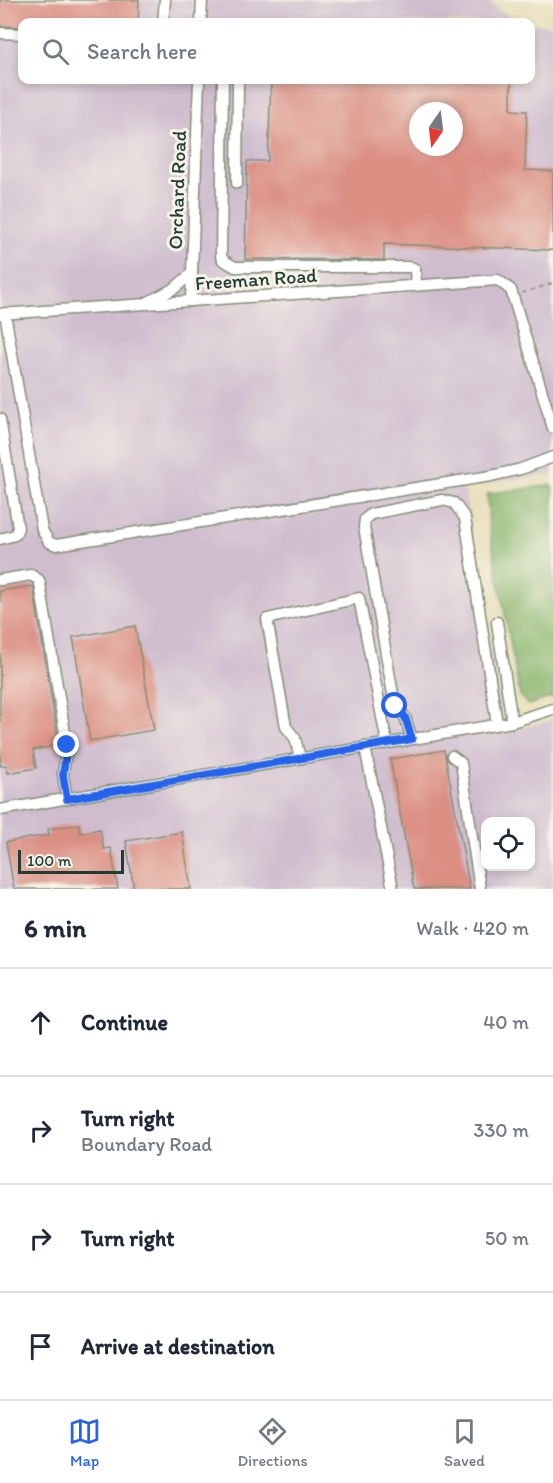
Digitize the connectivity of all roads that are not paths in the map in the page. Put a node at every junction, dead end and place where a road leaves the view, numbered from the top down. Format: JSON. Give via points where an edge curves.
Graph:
{"nodes":[{"id":1,"x":165,"y":0,"type":"edge"},
{"id":2,"x":202,"y":0,"type":"edge"},
{"id":3,"x":163,"y":18,"type":"edge"},
{"id":4,"x":201,"y":18,"type":"edge"},
{"id":5,"x":0,"y":33,"type":"edge"},
{"id":6,"x":18,"y":34,"type":"edge"},
{"id":7,"x":200,"y":84,"type":"edge"},
{"id":8,"x":223,"y":84,"type":"edge"},
{"id":9,"x":238,"y":84,"type":"edge"},
{"id":10,"x":237,"y":183,"type":"dead end"},
{"id":11,"x":192,"y":273,"type":"junction"},
{"id":12,"x":416,"y":285,"type":"junction"},
{"id":13,"x":191,"y":301,"type":"junction"},
{"id":14,"x":146,"y":304,"type":"junction"},
{"id":15,"x":2,"y":314,"type":"edge"},
{"id":16,"x":0,"y":419,"type":"edge"},
{"id":17,"x":553,"y":425,"type":"edge"},
{"id":18,"x":553,"y":457,"type":"edge"},
{"id":19,"x":0,"y":539,"type":"edge"},
{"id":20,"x":0,"y":580,"type":"edge"},
{"id":21,"x":497,"y":622,"type":"dead end"},
{"id":22,"x":553,"y":709,"type":"edge"},
{"id":23,"x":512,"y":722,"type":"junction"},
{"id":24,"x":497,"y":724,"type":"junction"},
{"id":25,"x":412,"y":739,"type":"junction"},
{"id":26,"x":387,"y":743,"type":"junction"},
{"id":27,"x":365,"y":747,"type":"junction"},
{"id":28,"x":452,"y":756,"type":"dead end"},
{"id":29,"x":300,"y":758,"type":"junction"},
{"id":30,"x":67,"y":799,"type":"junction"},
{"id":31,"x":0,"y":810,"type":"edge"},
{"id":32,"x":393,"y":889,"type":"edge"},
{"id":33,"x":480,"y":889,"type":"edge"}],
"edges":[{"from":1,"to":3,"type":"street"},
{"from":2,"to":4,"type":"street"},
{"from":5,"to":6,"type":"street"},
{"from":7,"to":11,"type":"street","name":"Orchard Road"},
{"from":8,"to":12,"type":"street","via":[[223,260],[235,267],[411,267],[415,269]]},
{"from":9,"to":10,"type":"street"},
{"from":11,"to":13,"type":"street","name":"Orchard Road"},
{"from":11,"to":14,"type":"street"},
{"from":12,"to":13,"type":"street","name":"Freeman Road"},
{"from":12,"to":17,"type":"street","name":"Freeman Road","via":[[498,280],[512,293]]},
{"from":13,"to":14,"type":"street","name":"Freeman Road"},
{"from":14,"to":15,"type":"street","name":"Freeman Road"},
{"from":15,"to":18,"type":"street","via":[[42,530],[49,542],[56,545],[490,476]]},
{"from":16,"to":19,"type":"street","via":[[18,528],[15,535]]},
{"from":20,"to":30,"type":"street","via":[[31,575],[39,580],[67,745],[63,775]]},
{"from":21,"to":23,"type":"street"},
{"from":22,"to":23,"type":"street"},
{"from":23,"to":24,"type":"street"},
{"from":24,"to":25,"type":"street"},
{"from":24,"to":25,"type":"street","via":[[465,518],[454,503],[442,500],[371,514],[365,519],[395,706],[405,717]]},
{"from":25,"to":26,"type":"street"},
{"from":26,"to":27,"type":"street"},
{"from":26,"to":29,"type":"street","via":[[359,598],[268,616],[286,727],[295,738]]},
{"from":27,"to":29,"type":"street"},
{"from":27,"to":32,"type":"street"},
{"from":28,"to":33,"type":"street","via":[[461,763]]},
{"from":29,"to":30,"type":"street"},
{"from":30,"to":31,"type":"street"}]}
